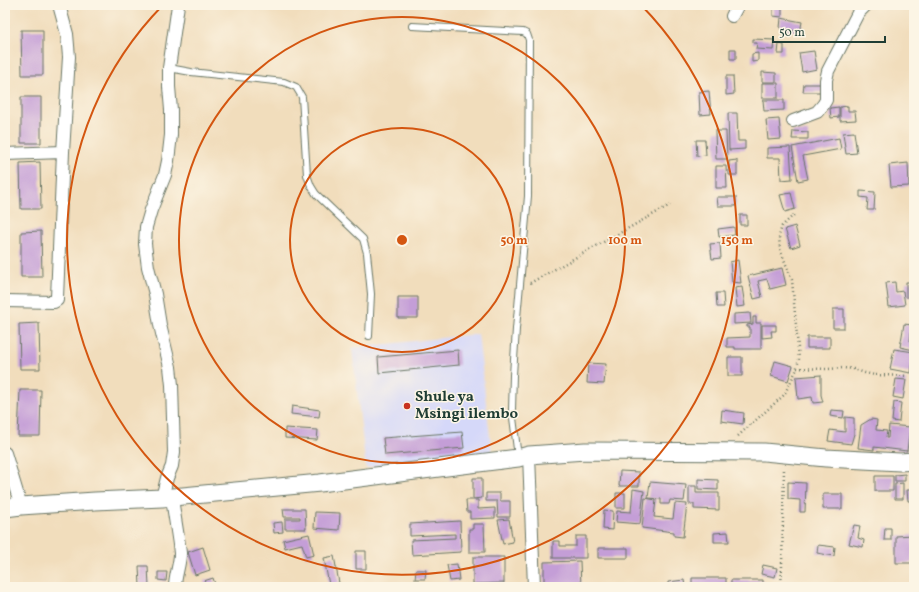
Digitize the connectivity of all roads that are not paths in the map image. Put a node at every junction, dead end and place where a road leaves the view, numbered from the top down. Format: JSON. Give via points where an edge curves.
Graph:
{"nodes":[{"id":1,"x":59,"y":5,"type":"edge"},
{"id":2,"x":178,"y":5,"type":"edge"},
{"id":3,"x":738,"y":5,"type":"edge"},
{"id":4,"x":866,"y":5,"type":"edge"},
{"id":5,"x":732,"y":16,"type":"dead end"},
{"id":6,"x":412,"y":26,"type":"dead end"},
{"id":7,"x":169,"y":68,"type":"junction"},
{"id":8,"x":793,"y":121,"type":"dead end"},
{"id":9,"x":63,"y":152,"type":"junction"},
{"id":10,"x":5,"y":154,"type":"edge"},
{"id":11,"x":5,"y":301,"type":"edge"},
{"id":12,"x":369,"y":336,"type":"dead end"},
{"id":13,"x":5,"y":453,"type":"edge"},
{"id":14,"x":524,"y":456,"type":"junction"},
{"id":15,"x":914,"y":462,"type":"edge"},
{"id":16,"x":167,"y":497,"type":"junction"},
{"id":17,"x":13,"y":507,"type":"edge"},
{"id":18,"x":175,"y":587,"type":"edge"},
{"id":19,"x":534,"y":587,"type":"edge"}],
"edges":[{"from":1,"to":9,"type":"street","via":[[67,34],[69,57]]},
{"from":2,"to":7,"type":"street"},
{"from":3,"to":5,"type":"street"},
{"from":4,"to":8,"type":"street","via":[[858,14],[828,71],[826,100],[823,105],[817,112]]},
{"from":6,"to":14,"type":"lane","via":[[523,32],[530,40],[528,196],[512,410]]},
{"from":7,"to":12,"type":"lane","via":[[284,82],[296,87],[302,97],[307,175],[311,186],[316,194],[363,239],[367,252],[371,294]]},
{"from":7,"to":16,"type":"street","via":[[171,135],[168,161],[146,227],[145,244],[172,385],[175,441],[172,466],[167,478]]},
{"from":9,"to":10,"type":"street"},
{"from":9,"to":11,"type":"street","via":[[57,300]]},
{"from":13,"to":17,"type":"street"},
{"from":14,"to":15,"type":"street","via":[[585,451],[764,452]]},
{"from":14,"to":16,"type":"street","via":[[320,484]]},
{"from":14,"to":19,"type":"street"},
{"from":16,"to":17,"type":"street"},
{"from":16,"to":18,"type":"street","via":[[180,554]]}]}
